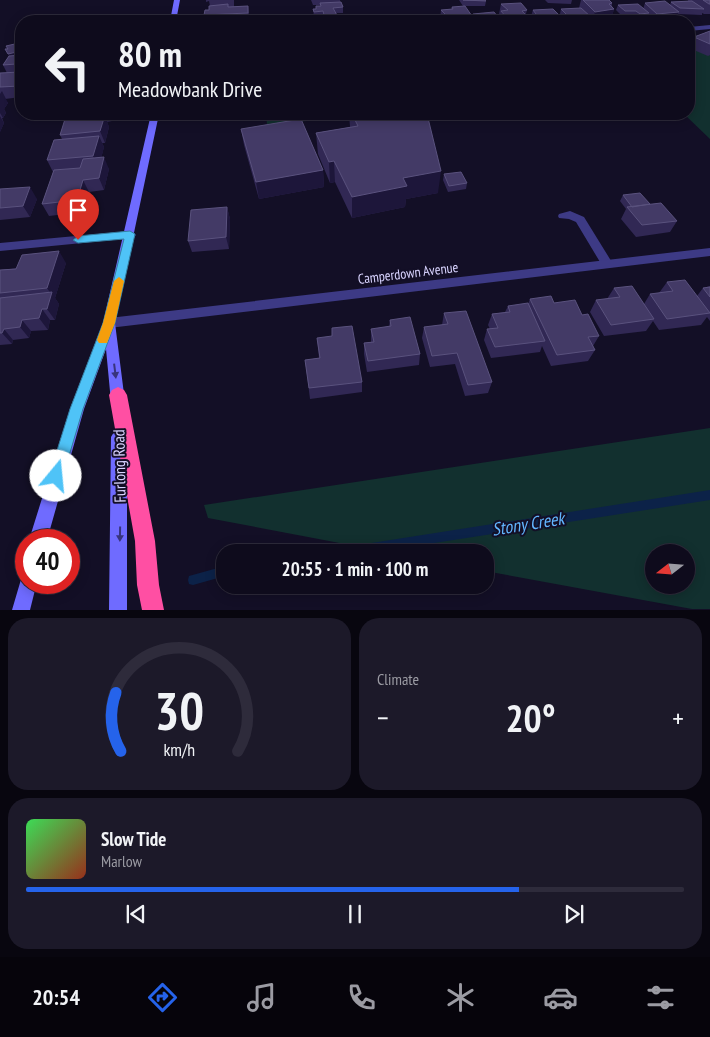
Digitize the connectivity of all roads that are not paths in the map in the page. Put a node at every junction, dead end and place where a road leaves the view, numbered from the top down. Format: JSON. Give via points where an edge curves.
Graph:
{"nodes":[{"id":1,"x":177,"y":0,"type":"edge"},
{"id":2,"x":174,"y":15,"type":"edge"},
{"id":3,"x":710,"y":27,"type":"edge"},
{"id":4,"x":695,"y":28,"type":"edge"},
{"id":5,"x":154,"y":120,"type":"edge"},
{"id":6,"x":562,"y":216,"type":"dead end"},
{"id":7,"x":130,"y":234,"type":"junction"},
{"id":8,"x":0,"y":247,"type":"edge"},
{"id":9,"x":710,"y":252,"type":"edge"},
{"id":10,"x":607,"y":264,"type":"junction"},
{"id":11,"x":109,"y":323,"type":"junction"},
{"id":12,"x":118,"y":395,"type":"junction"},
{"id":13,"x":41,"y":529,"type":"edge"},
{"id":14,"x":25,"y":594,"type":"edge"},
{"id":15,"x":21,"y":610,"type":"edge"},
{"id":16,"x":118,"y":610,"type":"edge"},
{"id":17,"x":153,"y":610,"type":"edge"}],
"edges":[{"from":1,"to":2,"type":"street"},
{"from":3,"to":4,"type":"street"},
{"from":5,"to":7,"type":"street","name":"Furlong Road"},
{"from":6,"to":10,"type":"street","via":[[570,215],[580,220]]},
{"from":7,"to":8,"type":"street"},
{"from":7,"to":11,"type":"street","name":"Furlong Road"},
{"from":9,"to":10,"type":"street","name":"Camperdown Avenue"},
{"from":10,"to":11,"type":"street","name":"Camperdown Avenue"},
{"from":11,"to":12,"type":"street","name":"Furlong Road","one_way":true},
{"from":11,"to":13,"type":"street","name":"Furlong Road","via":[[77,409]]},
{"from":12,"to":16,"type":"street","name":"Furlong Road","one_way":true},
{"from":12,"to":17,"type":"highway","via":[[145,541]]},
{"from":14,"to":15,"type":"street"}]}
